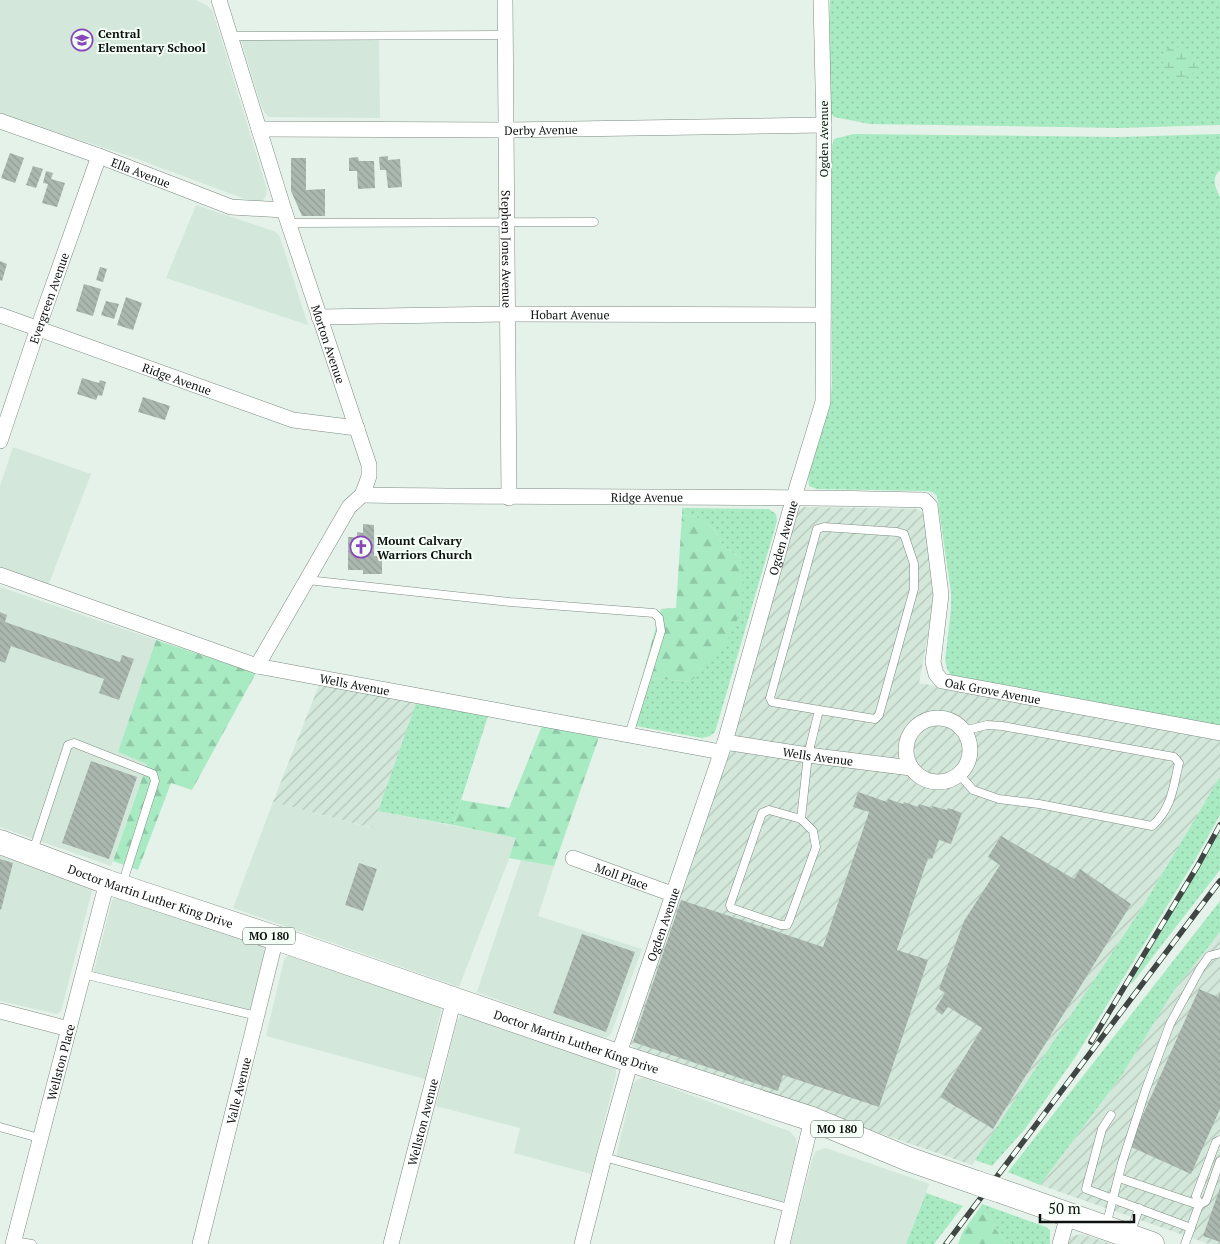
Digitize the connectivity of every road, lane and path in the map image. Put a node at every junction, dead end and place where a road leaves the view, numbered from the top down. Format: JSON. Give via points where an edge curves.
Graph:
{"nodes":[{"id":1,"x":219,"y":0,"type":"edge"},
{"id":2,"x":505,"y":0,"type":"edge"},
{"id":3,"x":821,"y":0,"type":"edge"},
{"id":4,"x":505,"y":35,"type":"junction"},
{"id":5,"x":230,"y":36,"type":"junction"},
{"id":6,"x":0,"y":121,"type":"edge"},
{"id":7,"x":824,"y":125,"type":"junction"},
{"id":8,"x":259,"y":129,"type":"junction"},
{"id":9,"x":506,"y":130,"type":"junction"},
{"id":10,"x":99,"y":156,"type":"junction"},
{"id":11,"x":286,"y":217,"type":"junction"},
{"id":12,"x":506,"y":222,"type":"junction"},
{"id":13,"x":594,"y":222,"type":"dead end"},
{"id":14,"x":507,"y":314,"type":"junction"},
{"id":15,"x":0,"y":315,"type":"edge"},
{"id":16,"x":823,"y":315,"type":"junction"},
{"id":17,"x":319,"y":317,"type":"junction"},
{"id":18,"x":38,"y":328,"type":"junction"},
{"id":19,"x":357,"y":428,"type":"junction"},
{"id":20,"x":0,"y":441,"type":"edge"},
{"id":21,"x":362,"y":495,"type":"junction"},
{"id":22,"x":794,"y":497,"type":"junction"},
{"id":23,"x":509,"y":498,"type":"junction"},
{"id":24,"x":930,"y":506,"type":"joint"},
{"id":25,"x":0,"y":575,"type":"edge"},
{"id":26,"x":307,"y":580,"type":"junction"},
{"id":27,"x":257,"y":666,"type":"junction"},
{"id":28,"x":819,"y":710,"type":"junction"},
{"id":29,"x":964,"y":731,"type":"junction"},
{"id":30,"x":1220,"y":733,"type":"edge"},
{"id":31,"x":630,"y":735,"type":"junction"},
{"id":32,"x":723,"y":747,"type":"junction"},
{"id":33,"x":808,"y":755,"type":"junction"},
{"id":34,"x":911,"y":768,"type":"junction"},
{"id":35,"x":959,"y":774,"type":"junction"},
{"id":36,"x":801,"y":819,"type":"junction"},
{"id":37,"x":0,"y":842,"type":"edge"},
{"id":38,"x":32,"y":854,"type":"junction"},
{"id":39,"x":573,"y":858,"type":"dead end"},
{"id":40,"x":114,"y":884,"type":"junction"},
{"id":41,"x":672,"y":894,"type":"junction"},
{"id":42,"x":276,"y":938,"type":"junction"},
{"id":43,"x":1220,"y":953,"type":"edge"},
{"id":44,"x":83,"y":974,"type":"junction"},
{"id":45,"x":454,"y":999,"type":"junction"},
{"id":46,"x":0,"y":1011,"type":"edge"},
{"id":47,"x":257,"y":1016,"type":"junction"},
{"id":48,"x":69,"y":1029,"type":"junction"},
{"id":49,"x":625,"y":1058,"type":"junction"},
{"id":50,"x":1111,"y":1115,"type":"dead end"},
{"id":51,"x":812,"y":1119,"type":"junction"},
{"id":52,"x":0,"y":1127,"type":"edge"},
{"id":53,"x":39,"y":1138,"type":"junction"},
{"id":54,"x":1220,"y":1140,"type":"edge"},
{"id":55,"x":604,"y":1158,"type":"junction"},
{"id":56,"x":1220,"y":1161,"type":"edge"},
{"id":57,"x":1119,"y":1178,"type":"junction"},
{"id":58,"x":1113,"y":1198,"type":"junction"},
{"id":59,"x":1199,"y":1205,"type":"junction"},
{"id":60,"x":1139,"y":1208,"type":"junction"},
{"id":61,"x":792,"y":1209,"type":"junction"},
{"id":62,"x":1068,"y":1215,"type":"junction"},
{"id":63,"x":1105,"y":1228,"type":"junction"},
{"id":64,"x":1190,"y":1228,"type":"junction"},
{"id":65,"x":1129,"y":1236,"type":"junction"},
{"id":66,"x":13,"y":1242,"type":"edge"},
{"id":67,"x":32,"y":1244,"type":"edge"},
{"id":68,"x":200,"y":1244,"type":"edge"},
{"id":69,"x":391,"y":1244,"type":"edge"},
{"id":70,"x":582,"y":1244,"type":"edge"},
{"id":71,"x":782,"y":1244,"type":"edge"},
{"id":72,"x":1060,"y":1244,"type":"edge"},
{"id":73,"x":1152,"y":1244,"type":"edge"},
{"id":74,"x":1185,"y":1244,"type":"edge"}],
"edges":[{"from":1,"to":5,"type":"street","name":"Morton Avenue"},
{"from":2,"to":4,"type":"street","name":"Stephen Jones Avenue"},
{"from":3,"to":7,"type":"street","name":"Ogden Avenue"},
{"from":4,"to":5,"type":"lane"},
{"from":4,"to":9,"type":"street","name":"Stephen Jones Avenue"},
{"from":5,"to":8,"type":"street","name":"Morton Avenue"},
{"from":6,"to":10,"type":"street","name":"Ella Avenue"},
{"from":7,"to":9,"type":"street","name":"Derby Avenue"},
{"from":7,"to":16,"type":"street","name":"Ogden Avenue"},
{"from":8,"to":9,"type":"street","name":"Derby Avenue"},
{"from":8,"to":11,"type":"street","name":"Morton Avenue"},
{"from":9,"to":12,"type":"street","name":"Stephen Jones Avenue"},
{"from":10,"to":11,"type":"street","name":"Ella Avenue","via":[[231,207]]},
{"from":10,"to":18,"type":"street","name":"Evergreen Avenue"},
{"from":11,"to":12,"type":"lane"},
{"from":11,"to":17,"type":"street","name":"Morton Avenue"},
{"from":12,"to":13,"type":"lane"},
{"from":12,"to":14,"type":"street","name":"Stephen Jones Avenue"},
{"from":14,"to":16,"type":"street","name":"Hobart Avenue"},
{"from":14,"to":17,"type":"street","name":"Hobart Avenue"},
{"from":14,"to":23,"type":"street","name":"Stephen Jones Avenue"},
{"from":15,"to":18,"type":"street","name":"Ridge Avenue"},
{"from":16,"to":22,"type":"street","name":"Ogden Avenue","via":[[823,402]]},
{"from":17,"to":19,"type":"street","name":"Morton Avenue"},
{"from":18,"to":19,"type":"street","name":"Ridge Avenue","via":[[293,420]]},
{"from":18,"to":20,"type":"street","name":"Evergreen Avenue"},
{"from":19,"to":21,"type":"street","name":"Morton Avenue","via":[[369,466]]},
{"from":21,"to":23,"type":"street","name":"Ridge Avenue"},
{"from":21,"to":26,"type":"street","name":"Morton Avenue","via":[[349,507]]},
{"from":22,"to":23,"type":"street","name":"Ridge Avenue"},
{"from":22,"to":24,"type":"street","name":"Ridge Avenue","via":[[924,500]]},
{"from":22,"to":32,"type":"street","name":"Ogden Avenue"},
{"from":24,"to":30,"type":"street","name":"Oak Grove Avenue","via":[[941,595],[932,662],[942,681]]},
{"from":25,"to":27,"type":"street","name":"Wells Avenue"},
{"from":26,"to":27,"type":"street","name":"Morton Avenue"},
{"from":26,"to":31,"type":"lane","via":[[510,602],[654,613],[659,618],[661,631]]},
{"from":27,"to":31,"type":"street","name":"Wells Avenue"},
{"from":28,"to":28,"type":"lane","via":[[875,719],[879,714],[914,589],[914,564],[904,534],[817,529],[770,698],[772,702]]},
{"from":28,"to":33,"type":"lane"},
{"from":29,"to":34,"type":"street","via":[[941,718],[922,723],[914,729],[907,743]]},
{"from":29,"to":35,"type":"street","via":[[970,745],[970,756]]},
{"from":29,"to":35,"type":"lane","via":[[987,725],[1002,726],[1174,757],[1179,763],[1168,807],[1152,826],[999,799],[973,790]]},
{"from":31,"to":32,"type":"street","name":"Wells Avenue"},
{"from":32,"to":33,"type":"street","name":"Wells Avenue"},
{"from":32,"to":41,"type":"street","name":"Ogden Avenue"},
{"from":33,"to":34,"type":"street","name":"Wells Avenue"},
{"from":33,"to":36,"type":"lane"},
{"from":34,"to":35,"type":"street","via":[[919,776],[939,782]]},
{"from":36,"to":36,"type":"lane","via":[[769,810],[762,814],[731,908],[787,925],[816,847],[813,831]]},
{"from":37,"to":38,"type":"main road","name":"Doctor Martin Luther King Drive","number":"MO 180"},
{"from":38,"to":40,"type":"main road","name":"Doctor Martin Luther King Drive","number":"MO 180"},
{"from":38,"to":40,"type":"lane","via":[[68,745],[74,743],[153,774],[155,781]]},
{"from":39,"to":41,"type":"street","name":"Moll Place"},
{"from":40,"to":42,"type":"main road","name":"Doctor Martin Luther King Drive","number":"MO 180"},
{"from":40,"to":44,"type":"street","name":"Wellston Place"},
{"from":41,"to":49,"type":"street","name":"Ogden Avenue"},
{"from":42,"to":45,"type":"main road","name":"Doctor Martin Luther King Drive","number":"MO 180"},
{"from":42,"to":47,"type":"street","name":"Valle Avenue"},
{"from":43,"to":57,"type":"lane","via":[[1209,956],[1170,1024]]},
{"from":44,"to":47,"type":"lane"},
{"from":44,"to":48,"type":"street","name":"Wellston Place"},
{"from":45,"to":49,"type":"main road","name":"Doctor Martin Luther King Drive","number":"MO 180"},
{"from":45,"to":69,"type":"street","name":"Wellston Avenue"},
{"from":46,"to":48,"type":"street"},
{"from":47,"to":68,"type":"street","name":"Valle Avenue"},
{"from":48,"to":53,"type":"street","name":"Wellston Place"},
{"from":49,"to":51,"type":"main road","name":"Doctor Martin Luther King Drive","number":"MO 180"},
{"from":49,"to":55,"type":"street","name":"Ogden Avenue"},
{"from":50,"to":58,"type":"lane","via":[[1102,1129],[1086,1189]]},
{"from":51,"to":61,"type":"street"},
{"from":51,"to":62,"type":"main road","name":"Doctor Martin Luther King Drive","number":"MO 180","via":[[908,1159]]},
{"from":52,"to":53,"type":"lane"},
{"from":53,"to":66,"type":"street","name":"Wellston Place"},
{"from":54,"to":59,"type":"lane","via":[[1216,1142],[1196,1196]]},
{"from":55,"to":61,"type":"lane"},
{"from":55,"to":70,"type":"street","name":"Ogden Avenue"},
{"from":56,"to":59,"type":"lane","via":[[1206,1201]]},
{"from":57,"to":58,"type":"lane"},
{"from":57,"to":59,"type":"lane"},
{"from":58,"to":60,"type":"lane"},
{"from":58,"to":63,"type":"lane"},
{"from":59,"to":64,"type":"lane"},
{"from":60,"to":64,"type":"lane"},
{"from":60,"to":65,"type":"lane"},
{"from":61,"to":71,"type":"street"},
{"from":62,"to":63,"type":"main road","name":"Doctor Martin Luther King Drive","number":"MO 180"},
{"from":62,"to":72,"type":"street"},
{"from":63,"to":65,"type":"main road","name":"Doctor Martin Luther King Drive","number":"MO 180"},
{"from":64,"to":74,"type":"lane"},
{"from":65,"to":73,"type":"main road","name":"Doctor Martin Luther King Drive","number":"MO 180"},
{"from":66,"to":67,"type":"lane"}]}
